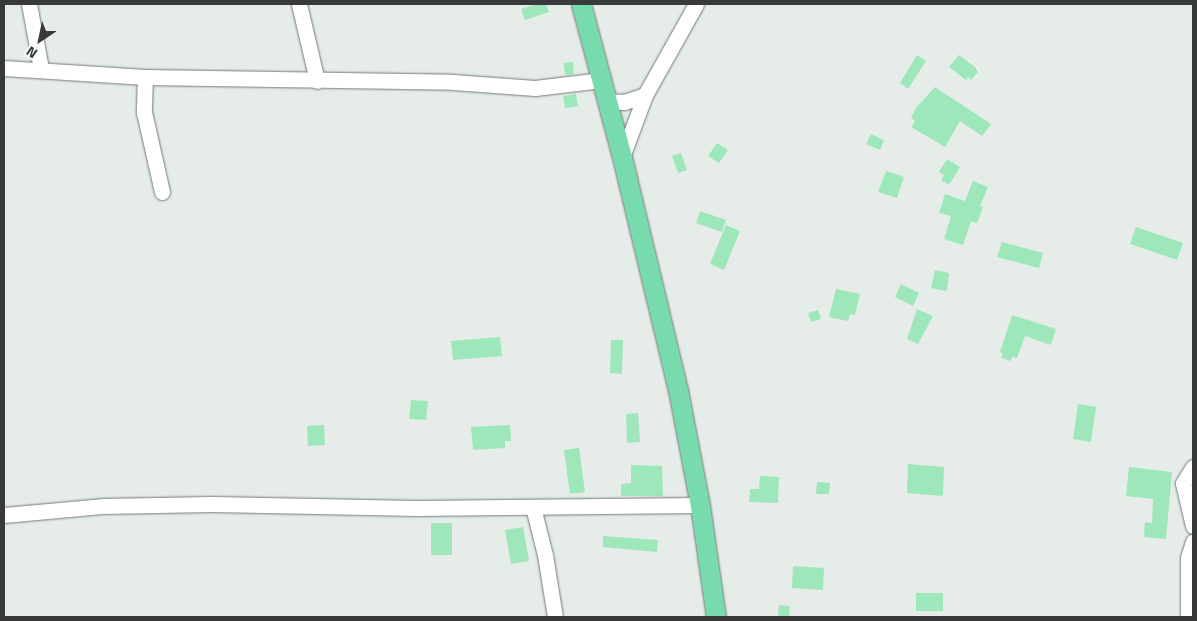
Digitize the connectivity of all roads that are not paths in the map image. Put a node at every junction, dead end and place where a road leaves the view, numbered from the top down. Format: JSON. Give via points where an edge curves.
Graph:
{"nodes":[{"id":1,"x":29,"y":4,"type":"edge"},
{"id":2,"x":299,"y":4,"type":"edge"},
{"id":3,"x":581,"y":4,"type":"edge"},
{"id":4,"x":696,"y":4,"type":"edge"},
{"id":5,"x":4,"y":68,"type":"edge"},
{"id":6,"x":41,"y":69,"type":"junction"},
{"id":7,"x":145,"y":77,"type":"junction"},
{"id":8,"x":602,"y":80,"type":"junction"},
{"id":9,"x":317,"y":81,"type":"junction"},
{"id":10,"x":645,"y":95,"type":"junction"},
{"id":11,"x":607,"y":101,"type":"junction"},
{"id":12,"x":622,"y":156,"type":"junction"},
{"id":13,"x":162,"y":192,"type":"dead end"},
{"id":14,"x":1193,"y":467,"type":"edge"},
{"id":15,"x":700,"y":505,"type":"junction"},
{"id":16,"x":533,"y":507,"type":"junction"},
{"id":17,"x":4,"y":515,"type":"edge"},
{"id":18,"x":1193,"y":526,"type":"edge"},
{"id":19,"x":1193,"y":542,"type":"edge"},
{"id":20,"x":1191,"y":595,"type":"edge"},
{"id":21,"x":555,"y":617,"type":"edge"},
{"id":22,"x":716,"y":617,"type":"edge"},
{"id":23,"x":1188,"y":617,"type":"edge"}],
"edges":[{"from":1,"to":6,"type":"street"},
{"from":2,"to":9,"type":"street"},
{"from":3,"to":8,"type":"main road"},
{"from":4,"to":10,"type":"street"},
{"from":5,"to":6,"type":"street"},
{"from":6,"to":7,"type":"street"},
{"from":7,"to":9,"type":"street"},
{"from":7,"to":13,"type":"street","via":[[144,112]]},
{"from":8,"to":9,"type":"street","via":[[536,88],[453,82]]},
{"from":8,"to":11,"type":"main road"},
{"from":10,"to":11,"type":"street","via":[[624,102]]},
{"from":10,"to":12,"type":"street"},
{"from":11,"to":12,"type":"main road"},
{"from":12,"to":15,"type":"main road","via":[[678,390]]},
{"from":14,"to":18,"type":"street","via":[[1183,483]]},
{"from":15,"to":16,"type":"street"},
{"from":15,"to":22,"type":"main road"},
{"from":16,"to":17,"type":"street","via":[[203,504],[102,506]]},
{"from":16,"to":21,"type":"street"},
{"from":19,"to":20,"type":"street","via":[[1188,558]]},
{"from":20,"to":23,"type":"street"}]}
